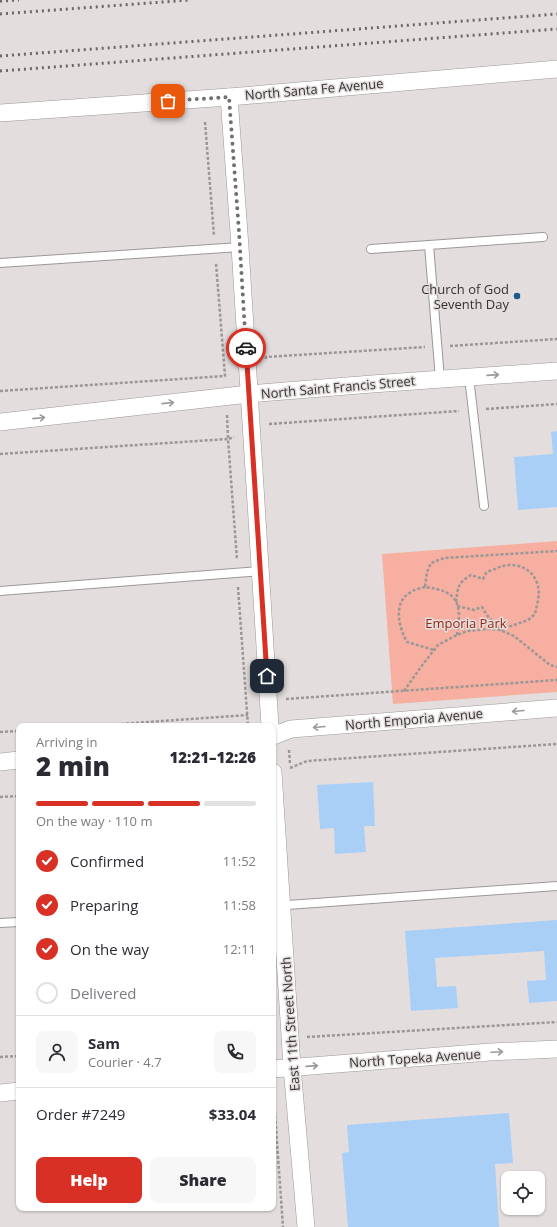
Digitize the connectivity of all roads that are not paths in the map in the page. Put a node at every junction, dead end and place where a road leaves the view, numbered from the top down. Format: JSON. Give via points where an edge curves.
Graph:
{"nodes":[{"id":1,"x":557,"y":69,"type":"edge"},
{"id":2,"x":229,"y":97,"type":"junction"},
{"id":3,"x":0,"y":113,"type":"edge"},
{"id":4,"x":543,"y":237,"type":"dead end"},
{"id":5,"x":429,"y":245,"type":"junction"},
{"id":6,"x":240,"y":247,"type":"junction"},
{"id":7,"x":371,"y":249,"type":"dead end"},
{"id":8,"x":0,"y":263,"type":"edge"},
{"id":9,"x":557,"y":371,"type":"edge"},
{"id":10,"x":469,"y":377,"type":"junction"},
{"id":11,"x":440,"y":379,"type":"junction"},
{"id":12,"x":250,"y":394,"type":"junction"},
{"id":13,"x":0,"y":422,"type":"edge"},
{"id":14,"x":484,"y":506,"type":"dead end"},
{"id":15,"x":260,"y":571,"type":"junction"},
{"id":16,"x":0,"y":591,"type":"edge"},
{"id":17,"x":557,"y":708,"type":"edge"},
{"id":18,"x":270,"y":723,"type":"edge"},
{"id":19,"x":280,"y":733,"type":"edge"},
{"id":20,"x":16,"y":760,"type":"edge"},
{"id":21,"x":0,"y":762,"type":"edge"},
{"id":22,"x":276,"y":873,"type":"edge"},
{"id":23,"x":557,"y":886,"type":"edge"},
{"id":24,"x":277,"y":906,"type":"edge"},
{"id":25,"x":16,"y":922,"type":"edge"},
{"id":26,"x":0,"y":923,"type":"edge"},
{"id":27,"x":557,"y":1049,"type":"edge"},
{"id":28,"x":292,"y":1067,"type":"junction"},
{"id":29,"x":276,"y":1069,"type":"edge"},
{"id":30,"x":16,"y":1091,"type":"edge"},
{"id":31,"x":0,"y":1093,"type":"edge"},
{"id":32,"x":306,"y":1227,"type":"edge"}],
"edges":[{"from":1,"to":2,"type":"street","name":"North Santa Fe Avenue"},
{"from":2,"to":3,"type":"street","name":"North Santa Fe Avenue"},
{"from":2,"to":6,"type":"street"},
{"from":4,"to":5,"type":"lane"},
{"from":5,"to":7,"type":"lane"},
{"from":5,"to":11,"type":"lane"},
{"from":6,"to":8,"type":"lane"},
{"from":6,"to":12,"type":"street"},
{"from":10,"to":9,"type":"street","name":"North Saint Francis Street","one_way":true},
{"from":10,"to":11,"type":"street","name":"North Saint Francis Street"},
{"from":10,"to":14,"type":"lane"},
{"from":11,"to":12,"type":"street","name":"North Saint Francis Street"},
{"from":13,"to":12,"type":"street","name":"North Saint Francis Street","one_way":true},
{"from":12,"to":15,"type":"street"},
{"from":15,"to":16,"type":"lane"},
{"from":15,"to":18,"type":"street"},
{"from":17,"to":19,"type":"street","name":"North Emporia Avenue","one_way":true,"via":[[306,728]]},
{"from":20,"to":21,"type":"street"},
{"from":22,"to":24,"type":"street","name":"East 11th Street North"},
{"from":23,"to":24,"type":"lane"},
{"from":24,"to":28,"type":"street","name":"East 11th Street North"},
{"from":25,"to":26,"type":"lane"},
{"from":28,"to":27,"type":"street","name":"North Topeka Avenue","one_way":true},
{"from":28,"to":29,"type":"street","name":"North Topeka Avenue"},
{"from":28,"to":32,"type":"street","name":"East 11th Street North"},
{"from":30,"to":31,"type":"street"}]}
